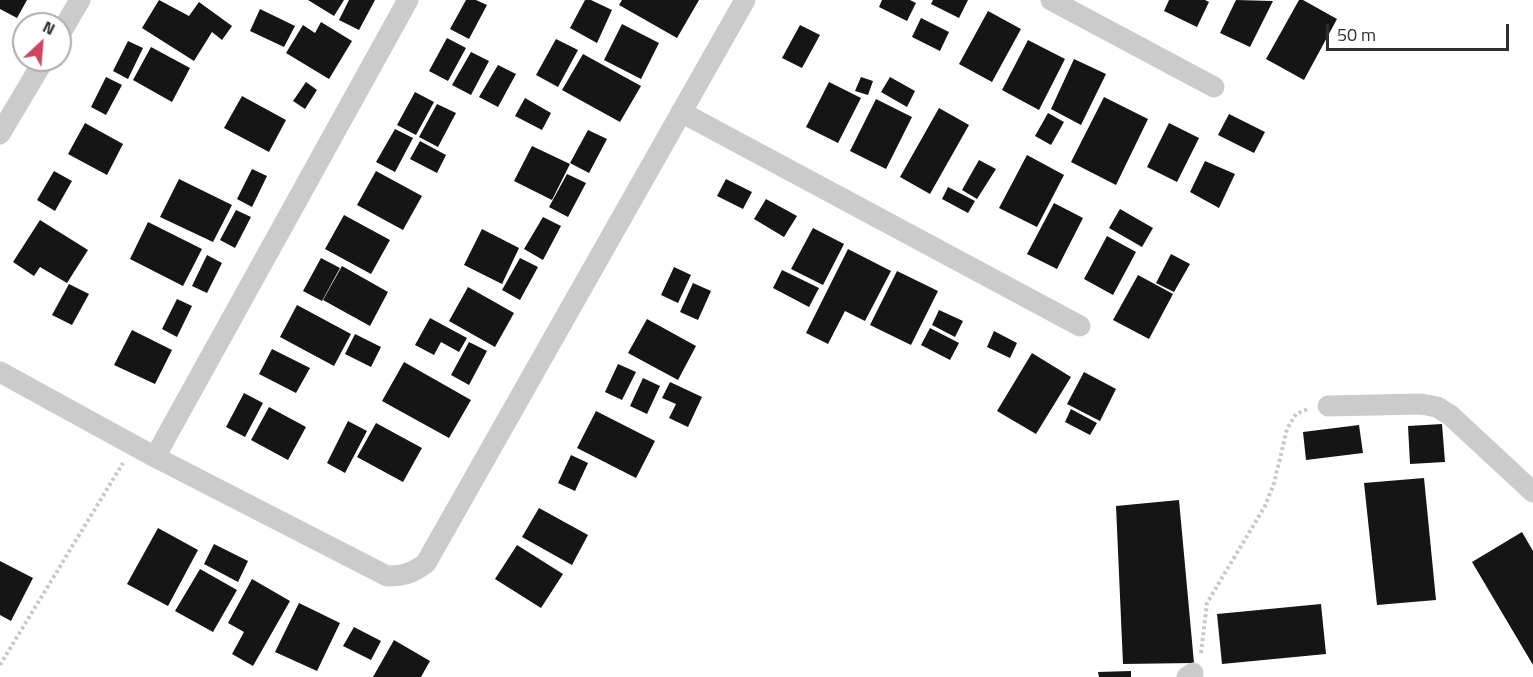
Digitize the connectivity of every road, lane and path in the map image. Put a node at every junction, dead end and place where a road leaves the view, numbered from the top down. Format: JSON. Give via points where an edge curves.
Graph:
{"nodes":[{"id":1,"x":80,"y":0,"type":"edge"},
{"id":2,"x":408,"y":0,"type":"edge"},
{"id":3,"x":745,"y":0,"type":"edge"},
{"id":4,"x":1051,"y":0,"type":"edge"},
{"id":5,"x":72,"y":14,"type":"edge"},
{"id":6,"x":37,"y":72,"type":"edge"},
{"id":7,"x":1214,"y":87,"type":"dead end"},
{"id":8,"x":681,"y":112,"type":"junction"},
{"id":9,"x":0,"y":134,"type":"edge"},
{"id":10,"x":1080,"y":326,"type":"dead end"},
{"id":11,"x":0,"y":372,"type":"edge"},
{"id":12,"x":1328,"y":406,"type":"joint"},
{"id":13,"x":134,"y":445,"type":"junction"},
{"id":14,"x":155,"y":457,"type":"junction"},
{"id":15,"x":1533,"y":492,"type":"edge"},
{"id":16,"x":0,"y":665,"type":"edge"},
{"id":17,"x":1190,"y":675,"type":"edge"}],
"edges":[{"from":1,"to":5,"type":"street"},
{"from":2,"to":14,"type":"street"},
{"from":3,"to":8,"type":"street"},
{"from":4,"to":7,"type":"street"},
{"from":6,"to":9,"type":"street"},
{"from":8,"to":10,"type":"street"},
{"from":8,"to":14,"type":"street","via":[[426,562],[416,571],[387,576]]},
{"from":11,"to":13,"type":"street"},
{"from":12,"to":15,"type":"street","via":[[1437,407]]},
{"from":12,"to":17,"type":"path","via":[[1296,414],[1287,429],[1265,506],[1207,603],[1199,662]]},
{"from":13,"to":14,"type":"street"},
{"from":13,"to":16,"type":"path"}]}
